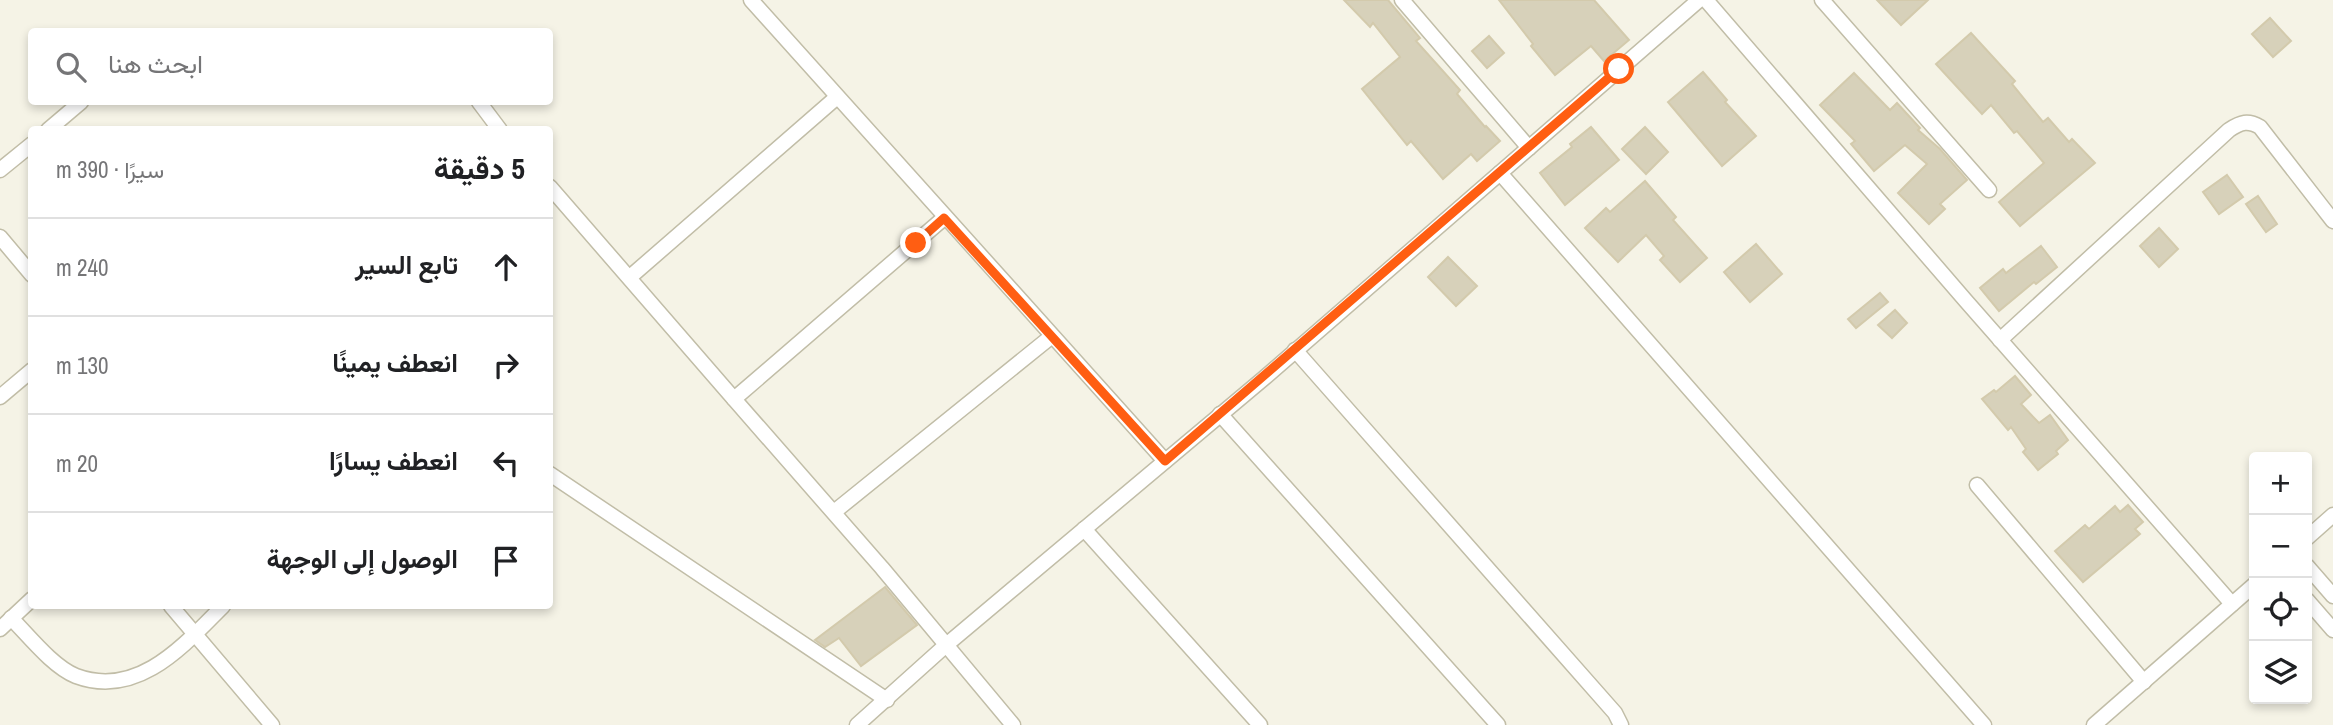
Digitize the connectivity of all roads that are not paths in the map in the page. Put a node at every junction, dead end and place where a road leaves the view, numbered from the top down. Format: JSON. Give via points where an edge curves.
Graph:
{"nodes":[{"id":1,"x":751,"y":0,"type":"edge"},
{"id":2,"x":1402,"y":0,"type":"edge"},
{"id":3,"x":1706,"y":0,"type":"edge"},
{"id":4,"x":1822,"y":0,"type":"edge"},
{"id":5,"x":1691,"y":3,"type":"edge"},
{"id":6,"x":837,"y":97,"type":"junction"},
{"id":7,"x":77,"y":105,"type":"edge"},
{"id":8,"x":481,"y":105,"type":"edge"},
{"id":9,"x":53,"y":126,"type":"edge"},
{"id":10,"x":497,"y":126,"type":"edge"},
{"id":11,"x":28,"y":147,"type":"edge"},
{"id":12,"x":1529,"y":148,"type":"junction"},
{"id":13,"x":0,"y":170,"type":"edge"},
{"id":14,"x":1500,"y":173,"type":"junction"},
{"id":15,"x":553,"y":190,"type":"edge"},
{"id":16,"x":1989,"y":190,"type":"dead end"},
{"id":17,"x":944,"y":218,"type":"junction"},
{"id":18,"x":2333,"y":221,"type":"edge"},
{"id":19,"x":0,"y":237,"type":"edge"},
{"id":20,"x":28,"y":270,"type":"edge"},
{"id":21,"x":630,"y":277,"type":"junction"},
{"id":22,"x":1052,"y":336,"type":"junction"},
{"id":23,"x":2000,"y":340,"type":"junction"},
{"id":24,"x":1295,"y":350,"type":"junction"},
{"id":25,"x":28,"y":373,"type":"edge"},
{"id":26,"x":0,"y":397,"type":"edge"},
{"id":27,"x":734,"y":399,"type":"junction"},
{"id":28,"x":1220,"y":414,"type":"junction"},
{"id":29,"x":1165,"y":461,"type":"junction"},
{"id":30,"x":553,"y":476,"type":"edge"},
{"id":31,"x":1978,"y":485,"type":"dead end"},
{"id":32,"x":834,"y":512,"type":"junction"},
{"id":33,"x":2333,"y":515,"type":"edge"},
{"id":34,"x":1084,"y":530,"type":"junction"},
{"id":35,"x":2312,"y":534,"type":"edge"},
{"id":36,"x":2312,"y":572,"type":"edge"},
{"id":37,"x":2249,"y":589,"type":"edge"},
{"id":38,"x":2333,"y":596,"type":"edge"},
{"id":39,"x":28,"y":603,"type":"edge"},
{"id":40,"x":2232,"y":604,"type":"junction"},
{"id":41,"x":2312,"y":606,"type":"edge"},
{"id":42,"x":174,"y":609,"type":"edge"},
{"id":43,"x":220,"y":609,"type":"edge"},
{"id":44,"x":11,"y":618,"type":"junction"},
{"id":45,"x":0,"y":629,"type":"edge"},
{"id":46,"x":2333,"y":630,"type":"edge"},
{"id":47,"x":195,"y":634,"type":"junction"},
{"id":48,"x":945,"y":646,"type":"junction"},
{"id":49,"x":2144,"y":682,"type":"junction"},
{"id":50,"x":887,"y":700,"type":"junction"},
{"id":51,"x":272,"y":725,"type":"edge"},
{"id":52,"x":857,"y":725,"type":"edge"},
{"id":53,"x":1013,"y":725,"type":"edge"},
{"id":54,"x":1261,"y":725,"type":"edge"},
{"id":55,"x":1498,"y":725,"type":"edge"},
{"id":56,"x":1621,"y":725,"type":"edge"},
{"id":57,"x":1984,"y":725,"type":"edge"},
{"id":58,"x":2094,"y":725,"type":"edge"}],
"edges":[{"from":1,"to":6,"type":"street"},
{"from":2,"to":12,"type":"street"},
{"from":3,"to":23,"type":"street"},
{"from":4,"to":16,"type":"street"},
{"from":5,"to":12,"type":"street"},
{"from":6,"to":17,"type":"street"},
{"from":6,"to":21,"type":"street"},
{"from":7,"to":9,"type":"street"},
{"from":8,"to":10,"type":"street"},
{"from":11,"to":13,"type":"street"},
{"from":12,"to":14,"type":"street"},
{"from":14,"to":24,"type":"street"},
{"from":14,"to":57,"type":"street"},
{"from":15,"to":21,"type":"street"},
{"from":17,"to":22,"type":"street"},
{"from":17,"to":27,"type":"street"},
{"from":18,"to":23,"type":"street","via":[[2260,127],[2239,123]]},
{"from":19,"to":20,"type":"street"},
{"from":21,"to":27,"type":"street"},
{"from":22,"to":29,"type":"street"},
{"from":22,"to":32,"type":"street"},
{"from":23,"to":40,"type":"street"},
{"from":24,"to":28,"type":"street"},
{"from":24,"to":56,"type":"street"},
{"from":25,"to":26,"type":"street"},
{"from":27,"to":32,"type":"street"},
{"from":28,"to":29,"type":"street"},
{"from":28,"to":55,"type":"street"},
{"from":29,"to":34,"type":"street"},
{"from":30,"to":50,"type":"street"},
{"from":31,"to":49,"type":"street"},
{"from":32,"to":48,"type":"street"},
{"from":33,"to":35,"type":"street"},
{"from":34,"to":48,"type":"street"},
{"from":34,"to":54,"type":"street"},
{"from":36,"to":38,"type":"street"},
{"from":37,"to":40,"type":"street"},
{"from":39,"to":44,"type":"street"},
{"from":40,"to":49,"type":"street"},
{"from":41,"to":46,"type":"street"},
{"from":42,"to":47,"type":"street"},
{"from":43,"to":47,"type":"street"},
{"from":44,"to":45,"type":"street"},
{"from":44,"to":47,"type":"street","via":[[75,676],[104,681],[131,678],[159,666]]},
{"from":47,"to":51,"type":"street"},
{"from":48,"to":50,"type":"street"},
{"from":48,"to":53,"type":"street"},
{"from":49,"to":58,"type":"street"},
{"from":50,"to":52,"type":"street"}]}
